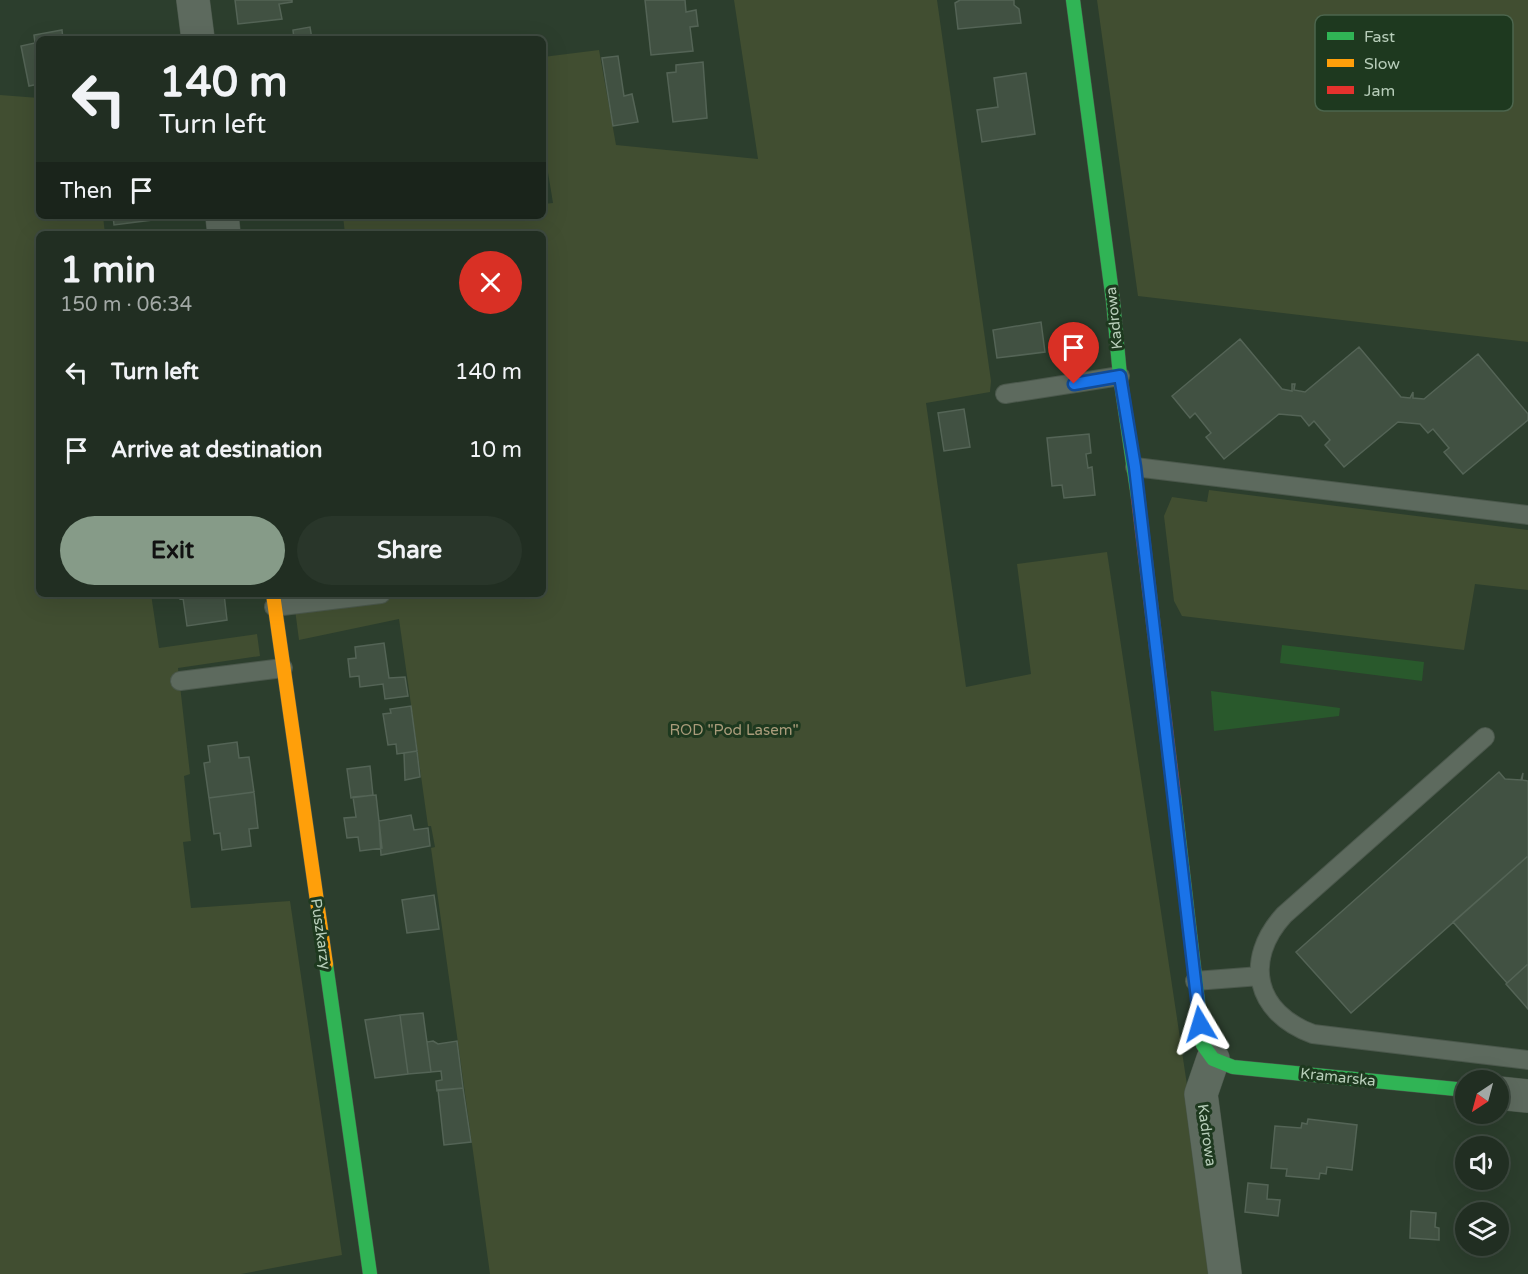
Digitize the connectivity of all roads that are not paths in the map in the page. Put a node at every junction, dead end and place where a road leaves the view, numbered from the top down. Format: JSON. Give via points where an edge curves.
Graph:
{"nodes":[{"id":1,"x":193,"y":0,"type":"edge"},
{"id":2,"x":1073,"y":0,"type":"edge"},
{"id":3,"x":198,"y":36,"type":"edge"},
{"id":4,"x":1120,"y":376,"type":"junction"},
{"id":5,"x":1005,"y":394,"type":"dead end"},
{"id":6,"x":1135,"y":467,"type":"junction"},
{"id":7,"x":1528,"y":515,"type":"edge"},
{"id":8,"x":335,"y":597,"type":"edge"},
{"id":9,"x":274,"y":601,"type":"edge"},
{"id":10,"x":283,"y":668,"type":"junction"},
{"id":11,"x":180,"y":681,"type":"dead end"},
{"id":12,"x":1485,"y":737,"type":"dead end"},
{"id":13,"x":1260,"y":976,"type":"junction"},
{"id":14,"x":1195,"y":981,"type":"junction"},
{"id":15,"x":1213,"y":1059,"type":"junction"},
{"id":16,"x":1528,"y":1060,"type":"edge"},
{"id":17,"x":1455,"y":1089,"type":"edge"},
{"id":18,"x":1509,"y":1094,"type":"edge"},
{"id":19,"x":1528,"y":1096,"type":"edge"},
{"id":20,"x":370,"y":1274,"type":"edge"},
{"id":21,"x":1225,"y":1274,"type":"edge"}],
"edges":[{"from":1,"to":3,"type":"street"},
{"from":2,"to":4,"type":"street","name":"Kadrowa"},
{"from":4,"to":5,"type":"lane"},
{"from":4,"to":6,"type":"street","name":"Kadrowa"},
{"from":6,"to":7,"type":"lane"},
{"from":6,"to":14,"type":"street","name":"Kadrowa"},
{"from":8,"to":9,"type":"lane"},
{"from":9,"to":10,"type":"street","name":"Puszkarzy"},
{"from":10,"to":11,"type":"lane"},
{"from":10,"to":20,"type":"street","name":"Puszkarzy"},
{"from":12,"to":13,"type":"lane","via":[[1284,915],[1265,940]]},
{"from":13,"to":14,"type":"lane"},
{"from":13,"to":16,"type":"lane","via":[[1263,993],[1274,1009],[1296,1028],[1313,1034]]},
{"from":14,"to":15,"type":"street","name":"Kadrowa","via":[[1203,1045]]},
{"from":15,"to":17,"type":"street","name":"Kramarska","via":[[1233,1067]]},
{"from":15,"to":21,"type":"street","name":"Kadrowa","via":[[1201,1094]]},
{"from":18,"to":19,"type":"street"}]}
